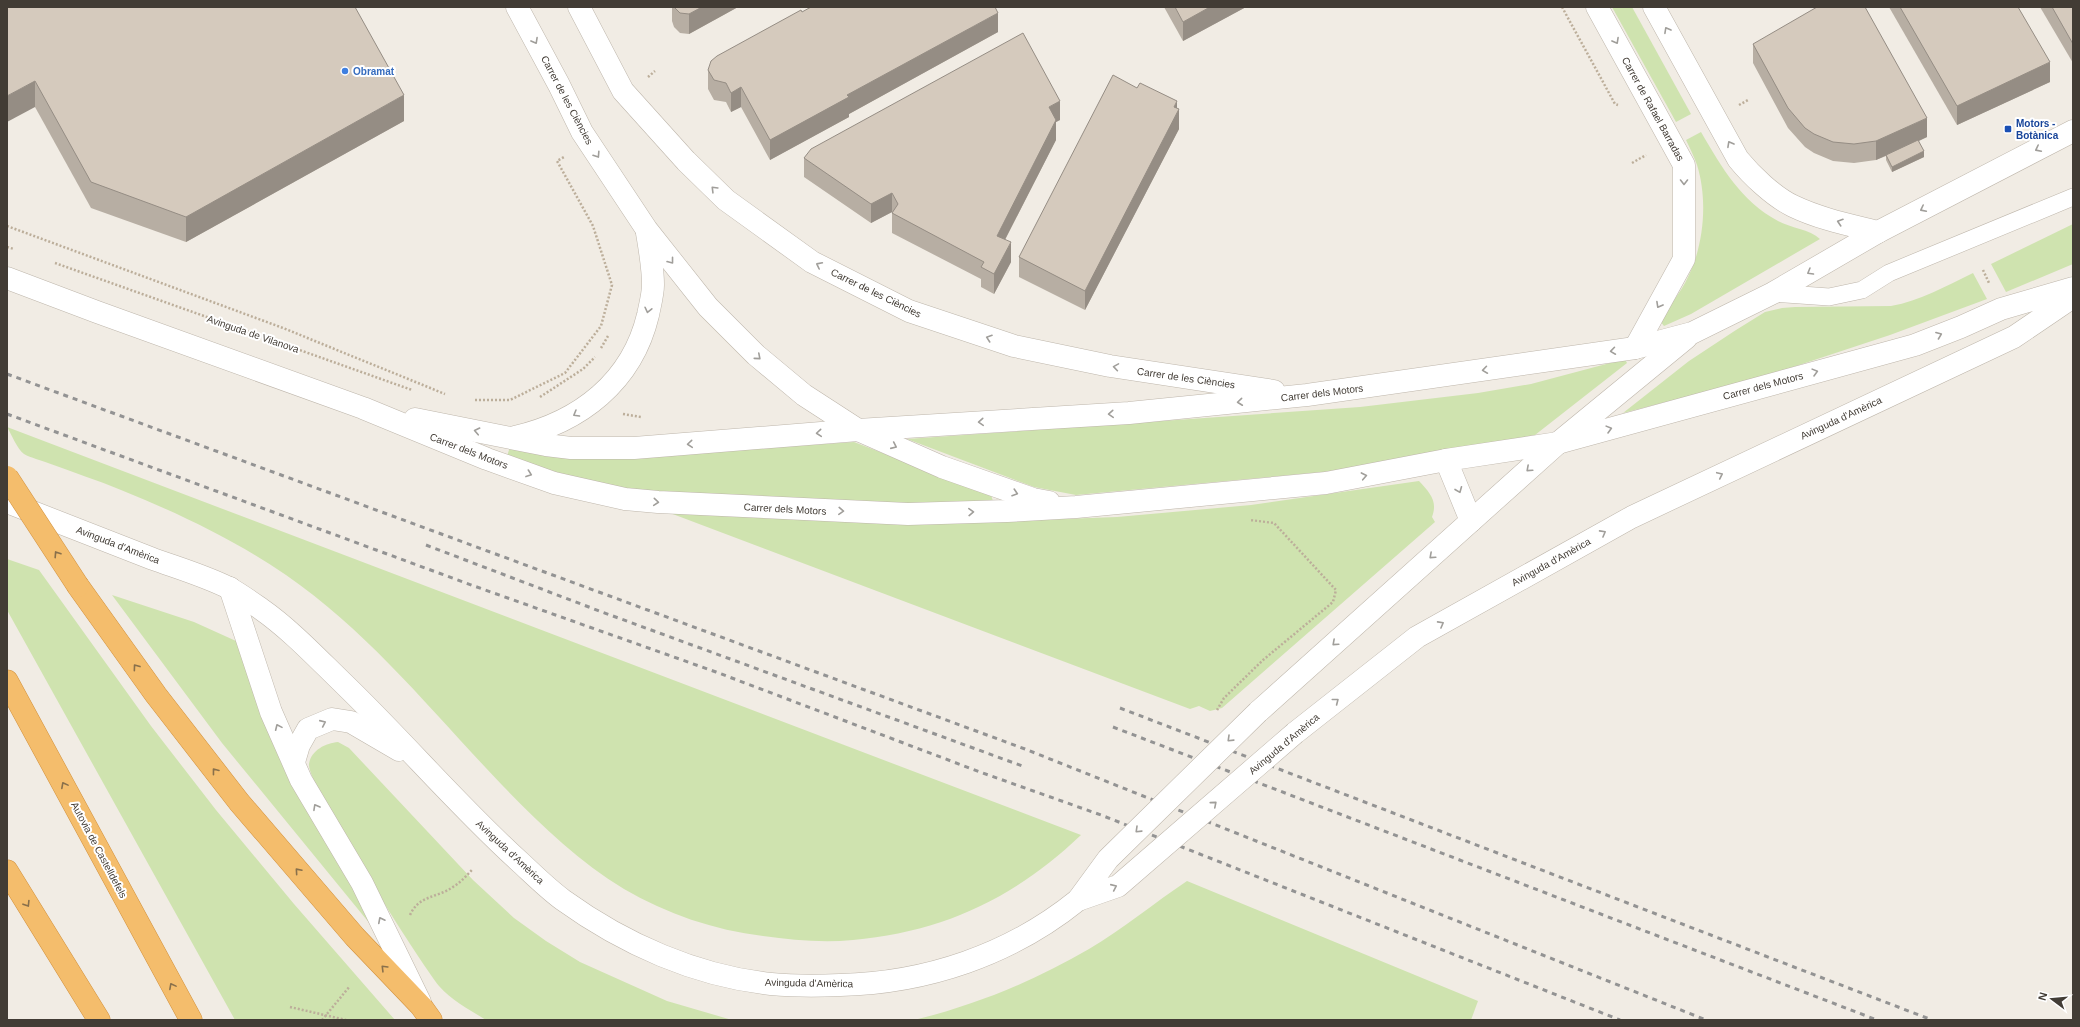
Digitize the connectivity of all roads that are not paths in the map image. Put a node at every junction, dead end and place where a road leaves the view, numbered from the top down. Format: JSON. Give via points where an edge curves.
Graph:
{"nodes":[{"id":1,"x":517,"y":7,"type":"edge"},
{"id":2,"x":579,"y":7,"type":"edge"},
{"id":3,"x":1597,"y":7,"type":"edge"},
{"id":4,"x":1654,"y":7,"type":"edge"},
{"id":5,"x":2073,"y":131,"type":"edge"},
{"id":6,"x":2073,"y":198,"type":"edge"},
{"id":7,"x":647,"y":230,"type":"junction"},
{"id":8,"x":1878,"y":232,"type":"junction"},
{"id":9,"x":7,"y":278,"type":"edge"},
{"id":10,"x":2073,"y":288,"type":"edge"},
{"id":11,"x":1773,"y":293,"type":"junction"},
{"id":12,"x":2073,"y":297,"type":"edge"},
{"id":13,"x":1692,"y":333,"type":"junction"},
{"id":14,"x":1635,"y":348,"type":"junction"},
{"id":15,"x":1307,"y":396,"type":"junction"},
{"id":16,"x":363,"y":408,"type":"junction"},
{"id":17,"x":858,"y":430,"type":"junction"},
{"id":18,"x":510,"y":438,"type":"junction"},
{"id":19,"x":1558,"y":443,"type":"junction"},
{"id":20,"x":1446,"y":460,"type":"junction"},
{"id":21,"x":7,"y":478,"type":"edge"},
{"id":22,"x":7,"y":502,"type":"edge"},
{"id":23,"x":1076,"y":507,"type":"junction"},
{"id":24,"x":1471,"y":521,"type":"junction"},
{"id":25,"x":230,"y":588,"type":"junction"},
{"id":26,"x":7,"y":680,"type":"edge"},
{"id":27,"x":294,"y":762,"type":"junction"},
{"id":28,"x":426,"y":766,"type":"junction"},
{"id":29,"x":7,"y":871,"type":"edge"},
{"id":30,"x":1078,"y":900,"type":"junction"},
{"id":31,"x":426,"y":1013,"type":"edge"},
{"id":32,"x":99,"y":1020,"type":"edge"},
{"id":33,"x":191,"y":1020,"type":"edge"},
{"id":34,"x":450,"y":1020,"type":"edge"}],
"edges":[{"from":1,"to":7,"type":"street","name":"Carrer de les Ciències","one_way":true,"via":[[582,132]]},
{"from":15,"to":2,"type":"street","name":"Carrer de les Ciències","one_way":true,"via":[[1110,366],[1014,346],[909,311],[812,262],[726,200],[686,161],[623,91]]},
{"from":3,"to":14,"type":"street","name":"Carrer de Rafael Barradas","one_way":true,"via":[[1684,165],[1684,259]]},
{"from":8,"to":4,"type":"street","one_way":true,"via":[[1844,224],[1793,206],[1752,176],[1738,159]]},
{"from":5,"to":8,"type":"street","name":"Carrer dels Motors","one_way":true},
{"from":6,"to":11,"type":"lane","via":[[1889,273],[1862,290],[1829,297]]},
{"from":7,"to":17,"type":"street","name":"Carrer de les Ciències","one_way":true,"via":[[708,307],[756,355],[804,395]]},
{"from":7,"to":18,"type":"street","name":"Carrer de les Ciències","one_way":true,"via":[[653,286],[644,330],[624,368],[608,387],[582,410],[560,423]]},
{"from":8,"to":11,"type":"street","name":"Carrer dels Motors","one_way":true},
{"from":9,"to":16,"type":"street"},
{"from":19,"to":10,"type":"street","name":"Carrer dels Motors","one_way":true,"via":[[1915,344],[2001,309]]},
{"from":11,"to":13,"type":"street","name":"Carrer dels Motors"},
{"from":30,"to":12,"type":"street","name":"Avinguda d'Amèrica","one_way":true,"bridge":true,"via":[[1118,886],[1295,734],[1417,637],[1632,517],[2014,337]]},
{"from":13,"to":14,"type":"street","name":"Carrer dels Motors"},
{"from":13,"to":19,"type":"street","name":"Avinguda d'Amèrica"},
{"from":14,"to":15,"type":"street","name":"Carrer dels Motors","one_way":true},
{"from":15,"to":17,"type":"street","name":"Carrer dels Motors","one_way":true,"via":[[1129,413]]},
{"from":18,"to":16,"type":"street","name":"Carrer dels Motors","one_way":true},
{"from":16,"to":23,"type":"street","name":"Carrer dels Motors","one_way":true,"via":[[487,459],[554,483],[625,498],[689,504],[908,514]]},
{"from":17,"to":18,"type":"street","name":"Carrer dels Motors","one_way":true,"via":[[634,448],[571,448]]},
{"from":17,"to":23,"type":"street","name":"Carrer dels Motors","one_way":true,"via":[[942,467],[1003,490]]},
{"from":19,"to":20,"type":"street","name":"Carrer dels Motors"},
{"from":19,"to":24,"type":"street","name":"Avinguda d'Amèrica","one_way":true},
{"from":23,"to":20,"type":"street","name":"Carrer dels Motors","one_way":true,"via":[[1326,483]]},
{"from":20,"to":24,"type":"street","one_way":true},
{"from":31,"to":21,"type":"highway","one_way":true,"bridge":true,"via":[[376,961],[239,802],[156,695],[78,586]]},
{"from":22,"to":25,"type":"street","name":"Avinguda d'Amèrica"},
{"from":24,"to":30,"type":"street","name":"Avinguda d'Amèrica","one_way":true,"bridge":true,"via":[[1258,712],[1108,859]]},
{"from":27,"to":25,"type":"street","one_way":true,"via":[[271,712]]},
{"from":25,"to":28,"type":"street","name":"Avinguda d'Amèrica","via":[[264,610],[301,643]]},
{"from":33,"to":26,"type":"highway","name":"Autovia de Castelldefels","one_way":true},
{"from":27,"to":28,"type":"street","name":"Avinguda d'Amèrica","one_way":true,"via":[[299,745],[308,729],[332,719],[352,722]]},
{"from":31,"to":27,"type":"street","one_way":true,"via":[[362,883],[318,811]]},
{"from":28,"to":30,"type":"street","name":"Avinguda d'Amèrica","via":[[461,806],[499,843],[560,898],[595,922],[661,956],[744,980],[772,984],[864,984],[902,980],[940,971],[985,956],[1013,943],[1058,916]]},
{"from":29,"to":32,"type":"highway","one_way":true},
{"from":31,"to":34,"type":"highway"}]}
